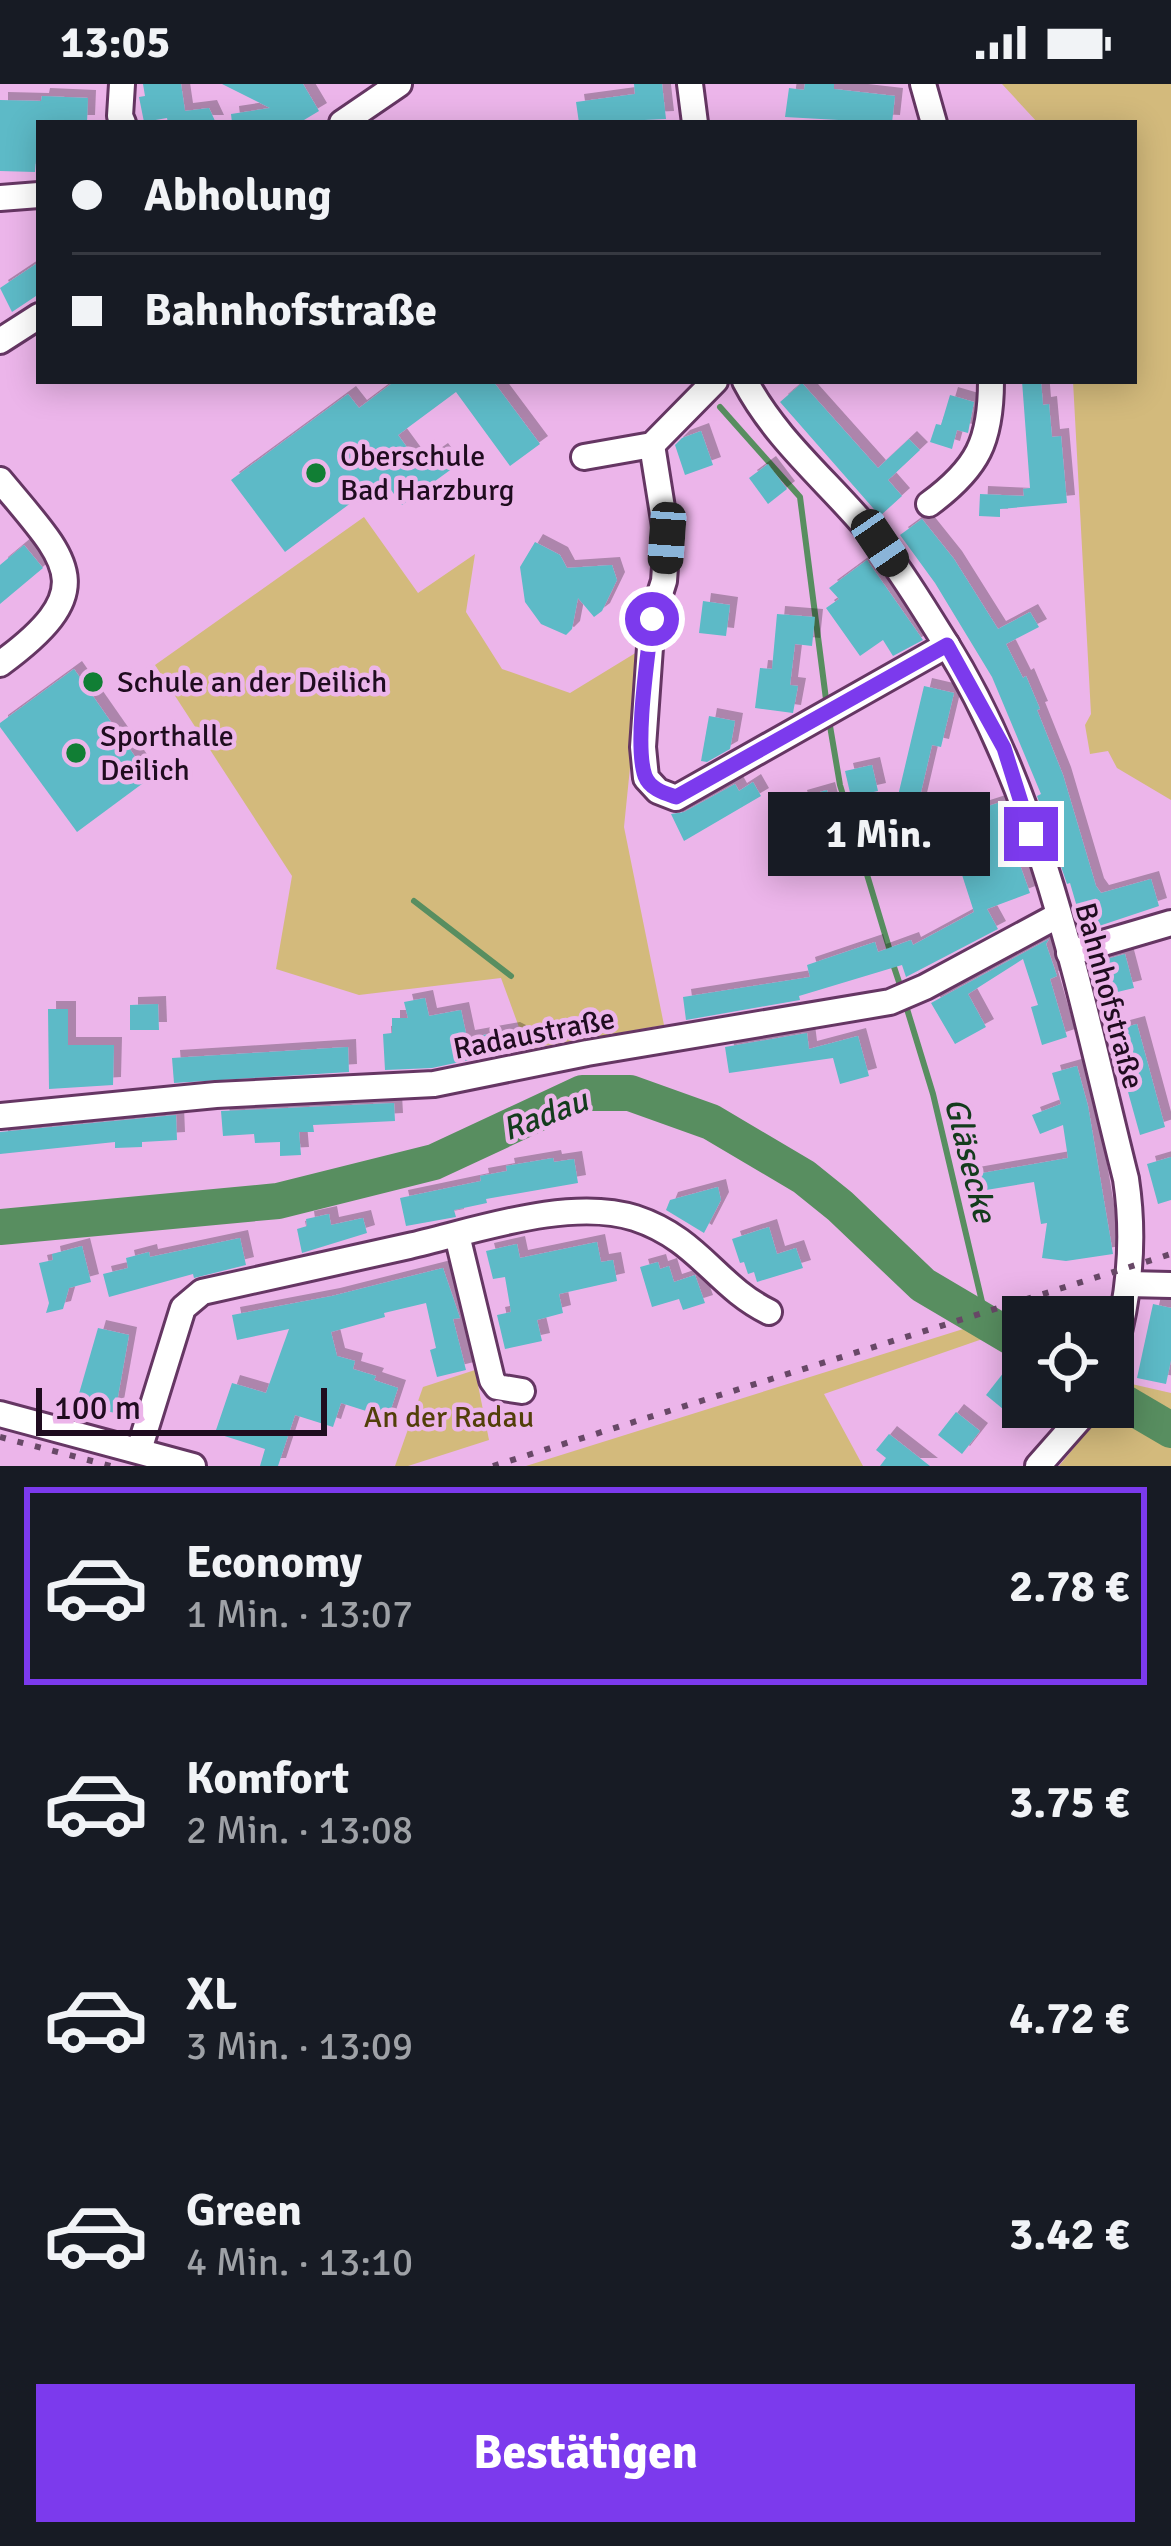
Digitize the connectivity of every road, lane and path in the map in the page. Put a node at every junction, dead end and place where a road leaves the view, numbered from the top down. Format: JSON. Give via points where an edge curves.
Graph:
{"nodes":[{"id":1,"x":122,"y":84,"type":"edge"},
{"id":2,"x":399,"y":84,"type":"edge"},
{"id":3,"x":690,"y":84,"type":"edge"},
{"id":4,"x":923,"y":84,"type":"edge"},
{"id":5,"x":122,"y":120,"type":"edge"},
{"id":6,"x":346,"y":120,"type":"edge"},
{"id":7,"x":695,"y":120,"type":"edge"},
{"id":8,"x":933,"y":120,"type":"edge"},
{"id":9,"x":36,"y":195,"type":"edge"},
{"id":10,"x":0,"y":198,"type":"edge"},
{"id":11,"x":36,"y":318,"type":"edge"},
{"id":12,"x":0,"y":341,"type":"edge"},
{"id":13,"x":712,"y":384,"type":"edge"},
{"id":14,"x":747,"y":384,"type":"edge"},
{"id":15,"x":991,"y":384,"type":"edge"},
{"id":16,"x":652,"y":445,"type":"junction"},
{"id":17,"x":584,"y":457,"type":"dead end"},
{"id":18,"x":0,"y":480,"type":"edge"},
{"id":19,"x":929,"y":504,"type":"dead end"},
{"id":20,"x":947,"y":645,"type":"junction"},
{"id":21,"x":0,"y":664,"type":"edge"},
{"id":22,"x":1058,"y":916,"type":"junction"},
{"id":23,"x":1171,"y":923,"type":"edge"},
{"id":24,"x":1070,"y":953,"type":"junction"},
{"id":25,"x":0,"y":1116,"type":"edge"},
{"id":26,"x":458,"y":1235,"type":"junction"},
{"id":27,"x":1128,"y":1284,"type":"junction"},
{"id":28,"x":1171,"y":1285,"type":"edge"},
{"id":29,"x":1125,"y":1296,"type":"edge"},
{"id":30,"x":769,"y":1312,"type":"dead end"},
{"id":31,"x":522,"y":1390,"type":"dead end"},
{"id":32,"x":0,"y":1414,"type":"edge"},
{"id":33,"x":1071,"y":1428,"type":"edge"},
{"id":34,"x":139,"y":1450,"type":"junction"},
{"id":35,"x":194,"y":1466,"type":"edge"},
{"id":36,"x":1038,"y":1466,"type":"edge"}],
"edges":[{"from":1,"to":5,"type":"street"},
{"from":2,"to":6,"type":"street"},
{"from":3,"to":7,"type":"street"},
{"from":4,"to":8,"type":"street"},
{"from":9,"to":10,"type":"street"},
{"from":11,"to":12,"type":"street"},
{"from":13,"to":16,"type":"street"},
{"from":14,"to":20,"type":"street","name":"Bahnhofstraße","via":[[772,426],[880,543]]},
{"from":15,"to":19,"type":"street","via":[[991,424],[961,481]]},
{"from":16,"to":17,"type":"street"},
{"from":16,"to":20,"type":"street","via":[[667,538],[643,747],[646,778],[658,791],[676,797]]},
{"from":18,"to":21,"type":"street","via":[[66,572],[48,621]]},
{"from":20,"to":22,"type":"street","name":"Bahnhofstraße","via":[[1004,748]]},
{"from":22,"to":24,"type":"street","name":"Bahnhofstraße"},
{"from":22,"to":25,"type":"street","name":"Radaustraße","via":[[890,1002],[434,1084]]},
{"from":23,"to":24,"type":"street"},
{"from":24,"to":27,"type":"street","name":"Bahnhofstraße","via":[[1126,1179]]},
{"from":26,"to":30,"type":"street","via":[[574,1211],[635,1219],[692,1246],[738,1294]]},
{"from":26,"to":31,"type":"street","via":[[492,1380]]},
{"from":26,"to":34,"type":"street","via":[[202,1292],[180,1317]]},
{"from":27,"to":28,"type":"street"},
{"from":27,"to":29,"type":"street","name":"Bahnhofstraße"},
{"from":32,"to":34,"type":"street"},
{"from":33,"to":36,"type":"street"},
{"from":34,"to":35,"type":"street"}]}
